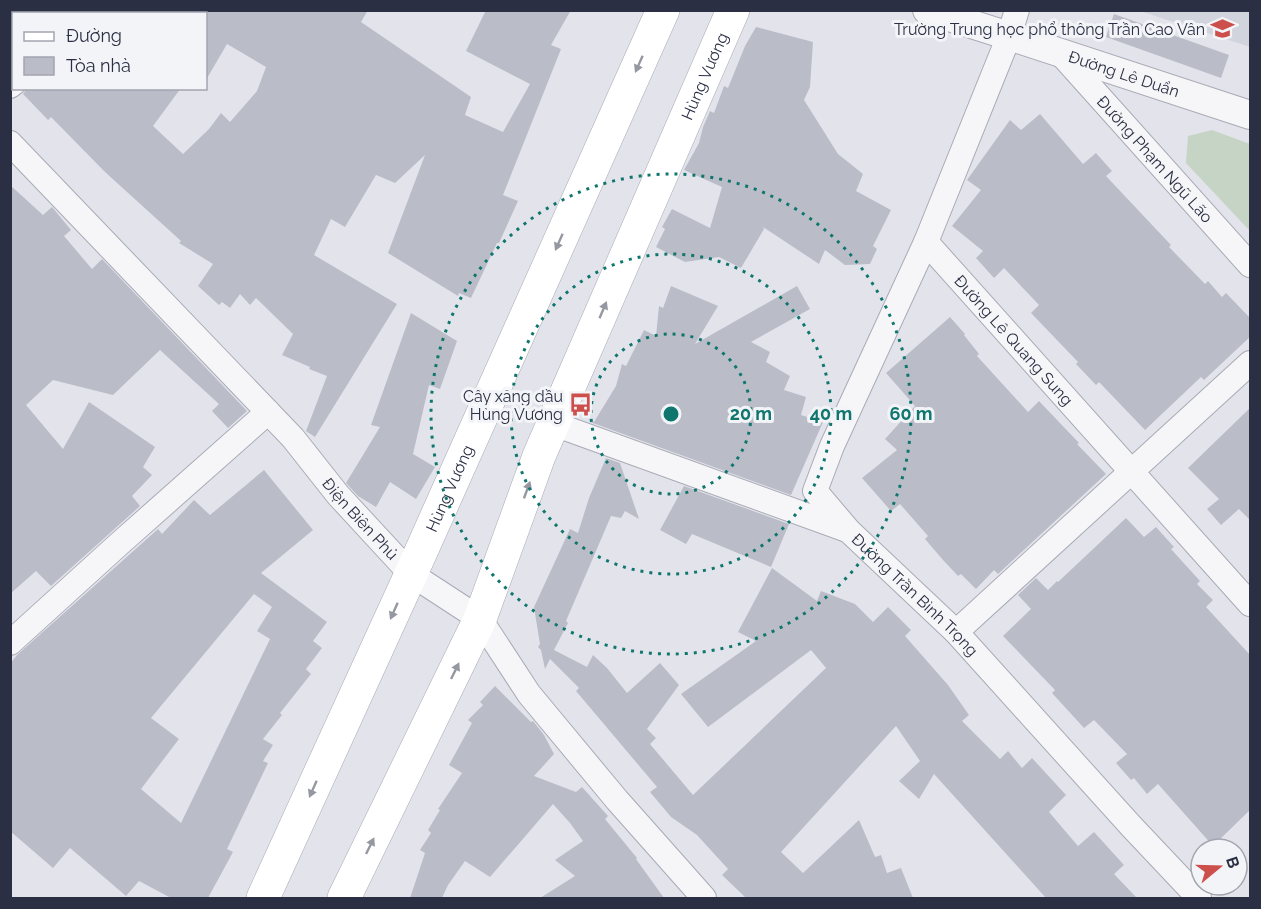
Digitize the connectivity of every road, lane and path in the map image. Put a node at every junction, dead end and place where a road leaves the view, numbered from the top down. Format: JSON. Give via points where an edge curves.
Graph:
{"nodes":[{"id":1,"x":663,"y":10,"type":"edge"},
{"id":2,"x":733,"y":10,"type":"edge"},
{"id":3,"x":927,"y":10,"type":"edge"},
{"id":4,"x":1013,"y":23,"type":"edge"},
{"id":5,"x":1061,"y":54,"type":"junction"},
{"id":6,"x":1251,"y":116,"type":"edge"},
{"id":7,"x":10,"y":143,"type":"edge"},
{"id":8,"x":926,"y":242,"type":"junction"},
{"id":9,"x":1251,"y":265,"type":"edge"},
{"id":10,"x":1251,"y":363,"type":"edge"},
{"id":11,"x":268,"y":412,"type":"junction"},
{"id":12,"x":554,"y":424,"type":"junction"},
{"id":13,"x":1132,"y":472,"type":"junction"},
{"id":14,"x":849,"y":531,"type":"junction"},
{"id":15,"x":411,"y":574,"type":"junction"},
{"id":16,"x":1251,"y":604,"type":"edge"},
{"id":17,"x":480,"y":619,"type":"junction"},
{"id":18,"x":956,"y":632,"type":"junction"},
{"id":19,"x":10,"y":643,"type":"edge"},
{"id":20,"x":263,"y":898,"type":"edge"},
{"id":21,"x":344,"y":898,"type":"edge"},
{"id":22,"x":704,"y":898,"type":"edge"},
{"id":23,"x":1199,"y":898,"type":"edge"}],
"edges":[{"from":1,"to":15,"type":"main road","name":"Hùng Vương","one_way":true},
{"from":12,"to":2,"type":"main road","name":"Hùng Vương","one_way":true},
{"from":3,"to":4,"type":"street","name":"Đường Lê Duẩn"},
{"from":4,"to":5,"type":"street","name":"Đường Lê Duẩn"},
{"from":4,"to":8,"type":"street"},
{"from":5,"to":6,"type":"street","name":"Đường Lê Duẩn"},
{"from":5,"to":9,"type":"street","name":"Đường Phạm Ngũ Lão"},
{"from":7,"to":11,"type":"street","name":"Điện Biên Phủ"},
{"from":8,"to":13,"type":"street","name":"Đường Lê Quang Sung"},
{"from":8,"to":14,"type":"street","name":"Đường Trần Bình Trọng","via":[[815,491]]},
{"from":10,"to":13,"type":"street"},
{"from":11,"to":15,"type":"street","name":"Điện Biên Phủ"},
{"from":11,"to":19,"type":"street"},
{"from":12,"to":14,"type":"street"},
{"from":17,"to":12,"type":"main road","name":"Hùng Vương","one_way":true},
{"from":13,"to":16,"type":"street","name":"Đường Lê Quang Sung"},
{"from":13,"to":18,"type":"street"},
{"from":14,"to":18,"type":"street","name":"Đường Trần Bình Trọng"},
{"from":15,"to":17,"type":"street","name":"Điện Biên Phủ"},
{"from":15,"to":20,"type":"main road","name":"Hùng Vương","one_way":true},
{"from":21,"to":17,"type":"main road","name":"Hùng Vương","one_way":true},
{"from":17,"to":22,"type":"street","name":"Điện Biên Phủ","via":[[529,694]]},
{"from":18,"to":23,"type":"street","name":"Đường Trần Bình Trọng"}]}
